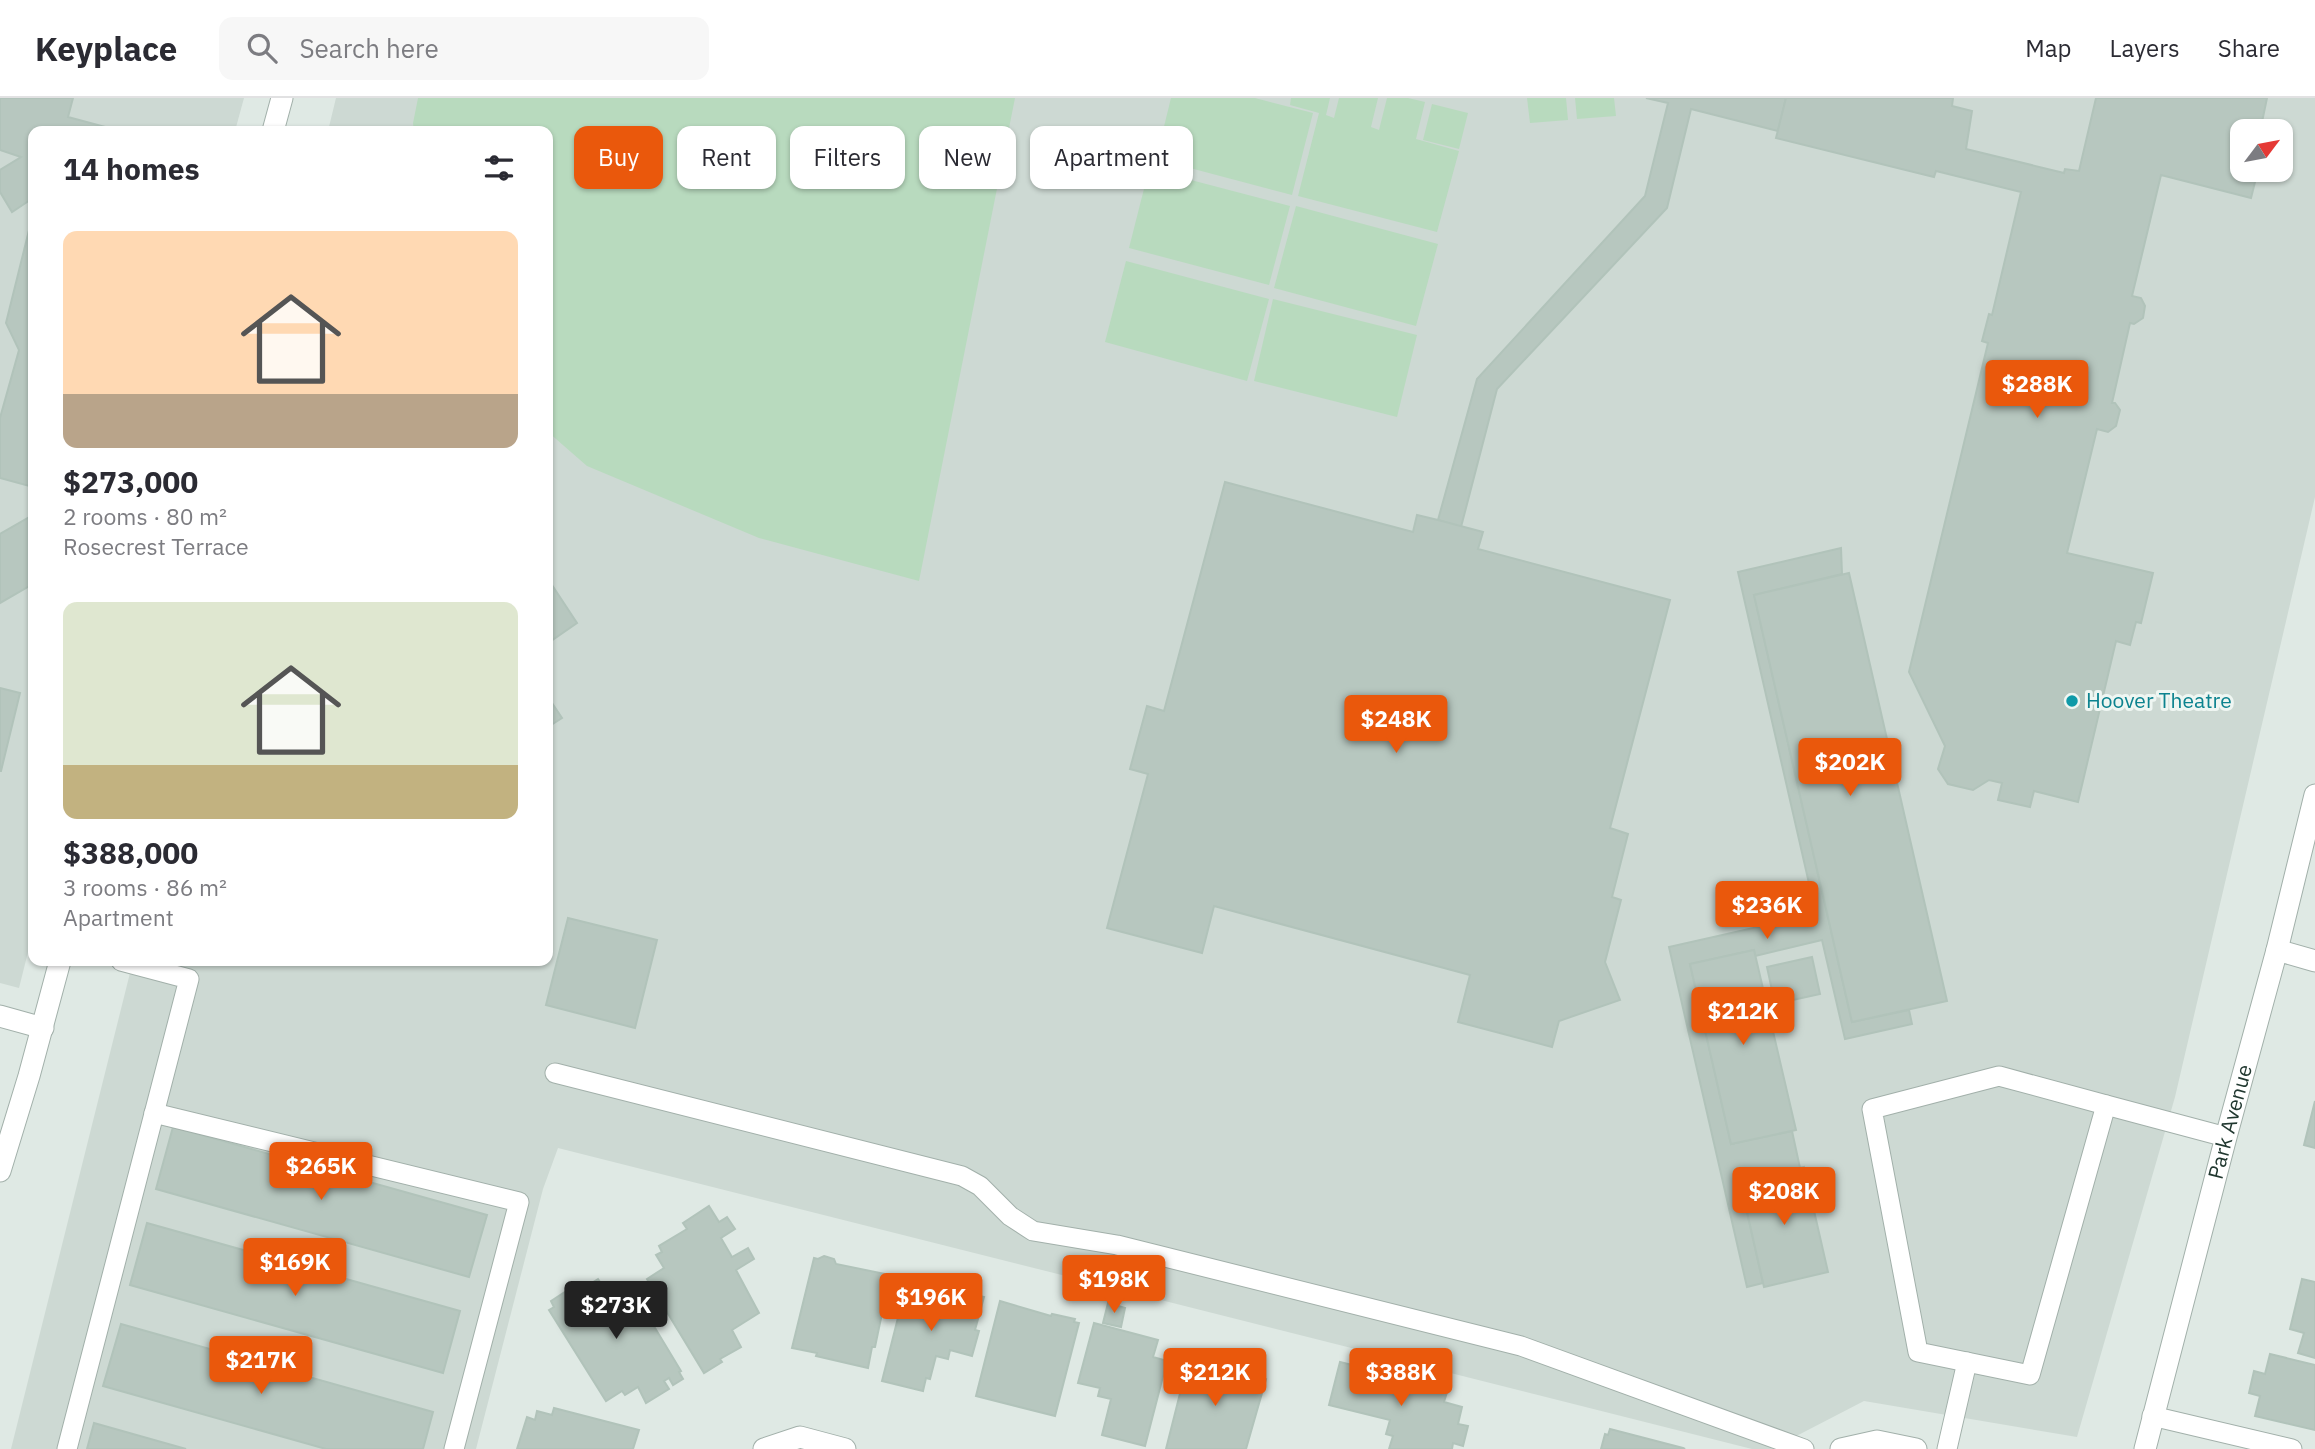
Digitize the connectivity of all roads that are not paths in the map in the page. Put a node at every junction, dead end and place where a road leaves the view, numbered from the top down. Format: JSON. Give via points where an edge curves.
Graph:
{"nodes":[{"id":1,"x":282,"y":98,"type":"edge"},
{"id":2,"x":274,"y":126,"type":"edge"},
{"id":3,"x":2315,"y":795,"type":"edge"},
{"id":4,"x":2277,"y":950,"type":"junction"},
{"id":5,"x":2315,"y":961,"type":"edge"},
{"id":6,"x":59,"y":966,"type":"edge"},
{"id":7,"x":140,"y":966,"type":"edge"},
{"id":8,"x":0,"y":1016,"type":"edge"},
{"id":9,"x":43,"y":1028,"type":"junction"},
{"id":10,"x":555,"y":1073,"type":"dead end"},
{"id":11,"x":2106,"y":1105,"type":"junction"},
{"id":12,"x":154,"y":1114,"type":"junction"},
{"id":13,"x":2226,"y":1137,"type":"junction"},
{"id":14,"x":0,"y":1171,"type":"edge"},
{"id":15,"x":1967,"y":1362,"type":"junction"},
{"id":16,"x":2152,"y":1416,"type":"junction"},
{"id":17,"x":67,"y":1449,"type":"edge"},
{"id":18,"x":454,"y":1449,"type":"edge"},
{"id":19,"x":764,"y":1449,"type":"edge"},
{"id":20,"x":845,"y":1449,"type":"edge"},
{"id":21,"x":1804,"y":1449,"type":"edge"},
{"id":22,"x":1842,"y":1449,"type":"edge"},
{"id":23,"x":1916,"y":1449,"type":"edge"},
{"id":24,"x":1947,"y":1449,"type":"edge"},
{"id":25,"x":2145,"y":1449,"type":"edge"},
{"id":26,"x":2292,"y":1449,"type":"edge"}],
"edges":[{"from":1,"to":2,"type":"street"},
{"from":3,"to":4,"type":"street","name":"Park Avenue"},
{"from":4,"to":5,"type":"street"},
{"from":4,"to":13,"type":"street","name":"Park Avenue"},
{"from":6,"to":9,"type":"street"},
{"from":7,"to":12,"type":"lane","via":[[189,979]]},
{"from":8,"to":9,"type":"street"},
{"from":9,"to":14,"type":"street"},
{"from":10,"to":21,"type":"lane","via":[[962,1176],[1033,1231],[1117,1245],[1521,1346]]},
{"from":11,"to":13,"type":"lane"},
{"from":11,"to":15,"type":"lane","via":[[2030,1375]]},
{"from":11,"to":15,"type":"lane","via":[[1998,1076],[1872,1109],[1918,1352]]},
{"from":12,"to":17,"type":"lane"},
{"from":12,"to":18,"type":"lane","via":[[519,1202]]},
{"from":13,"to":16,"type":"street","name":"Park Avenue"},
{"from":15,"to":24,"type":"lane"},
{"from":16,"to":25,"type":"street","name":"Park Avenue"},
{"from":16,"to":26,"type":"lane"},
{"from":19,"to":20,"type":"street","via":[[800,1437]]},
{"from":22,"to":23,"type":"street","via":[[1877,1441]]}]}
